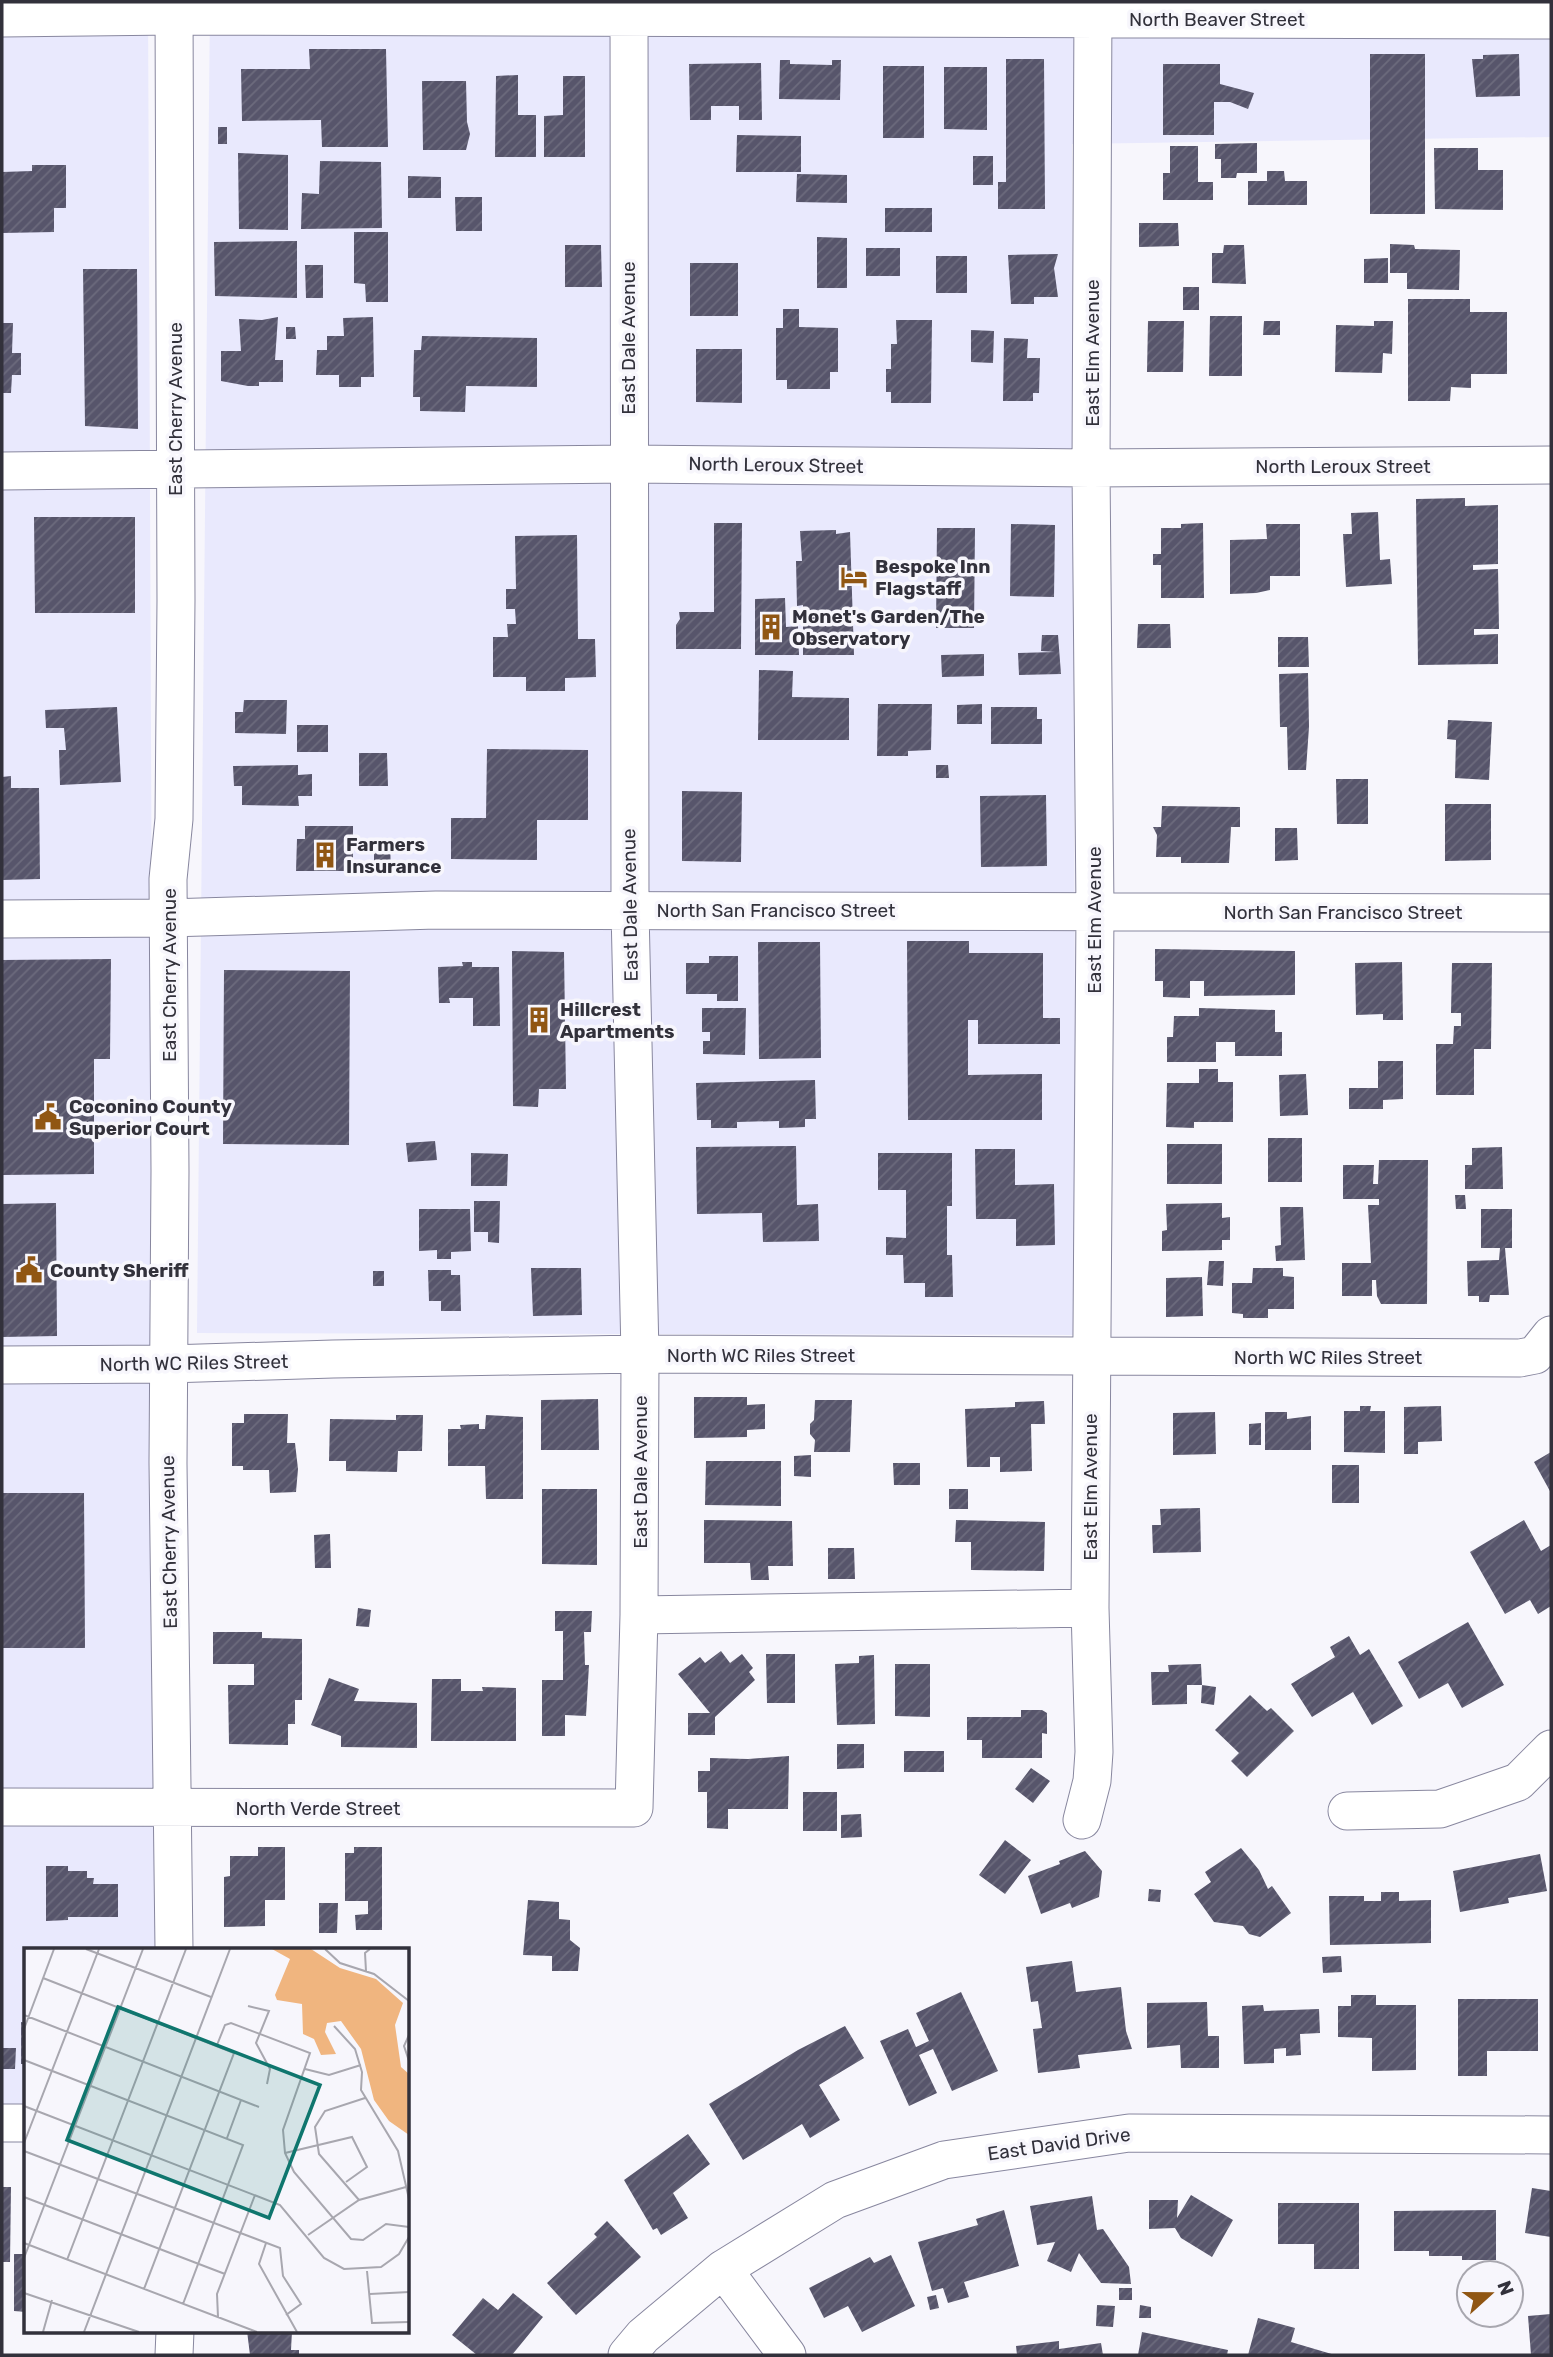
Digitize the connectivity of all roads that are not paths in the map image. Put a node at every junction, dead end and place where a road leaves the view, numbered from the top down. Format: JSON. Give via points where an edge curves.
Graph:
{"nodes":[{"id":1,"x":174,"y":9,"type":"edge"},
{"id":2,"x":629,"y":10,"type":"edge"},
{"id":3,"x":1093,"y":10,"type":"edge"},
{"id":4,"x":2,"y":18,"type":"edge"},
{"id":5,"x":1551,"y":20,"type":"edge"},
{"id":6,"x":628,"y":464,"type":"junction"},
{"id":7,"x":1551,"y":465,"type":"edge"},
{"id":8,"x":1091,"y":468,"type":"junction"},
{"id":9,"x":174,"y":470,"type":"junction"},
{"id":10,"x":2,"y":471,"type":"edge"},
{"id":11,"x":630,"y":910,"type":"junction"},
{"id":12,"x":1095,"y":911,"type":"junction"},
{"id":13,"x":1551,"y":913,"type":"edge"},
{"id":14,"x":168,"y":918,"type":"junction"},
{"id":15,"x":2,"y":919,"type":"edge"},
{"id":16,"x":1551,"y":1335,"type":"edge"},
{"id":17,"x":640,"y":1354,"type":"junction"},
{"id":18,"x":1091,"y":1356,"type":"junction"},
{"id":19,"x":169,"y":1364,"type":"junction"},
{"id":20,"x":2,"y":1365,"type":"edge"},
{"id":21,"x":1090,"y":1608,"type":"junction"},
{"id":22,"x":639,"y":1615,"type":"junction"},
{"id":23,"x":1551,"y":1749,"type":"edge"},
{"id":24,"x":2,"y":1807,"type":"edge"},
{"id":25,"x":171,"y":1808,"type":"junction"},
{"id":26,"x":634,"y":1808,"type":"joint"},
{"id":27,"x":1347,"y":1811,"type":"dead end"},
{"id":28,"x":1082,"y":1820,"type":"dead end"},
{"id":29,"x":174,"y":1948,"type":"edge"},
{"id":30,"x":2,"y":2123,"type":"edge"},
{"id":31,"x":24,"y":2123,"type":"edge"},
{"id":32,"x":1551,"y":2135,"type":"edge"},
{"id":33,"x":723,"y":2269,"type":"junction"},
{"id":34,"x":175,"y":2332,"type":"edge"},
{"id":35,"x":174,"y":2355,"type":"edge"},
{"id":36,"x":627,"y":2355,"type":"edge"},
{"id":37,"x":787,"y":2355,"type":"edge"}],
"edges":[{"from":1,"to":2,"type":"street","name":"North Beaver Street"},
{"from":1,"to":4,"type":"street","name":"North Beaver Street"},
{"from":1,"to":9,"type":"street","name":"East Cherry Avenue"},
{"from":2,"to":3,"type":"street","name":"North Beaver Street"},
{"from":2,"to":6,"type":"street","name":"East Dale Avenue"},
{"from":3,"to":5,"type":"street","name":"North Beaver Street"},
{"from":3,"to":8,"type":"street","name":"East Elm Avenue"},
{"from":6,"to":8,"type":"street","name":"North Leroux Street"},
{"from":6,"to":9,"type":"street","name":"North Leroux Street"},
{"from":6,"to":11,"type":"street","name":"East Dale Avenue"},
{"from":7,"to":8,"type":"street","name":"North Leroux Street"},
{"from":8,"to":12,"type":"street","name":"East Elm Avenue"},
{"from":9,"to":10,"type":"street","name":"North Leroux Street"},
{"from":9,"to":14,"type":"street","name":"East Cherry Avenue","via":[[174,819]]},
{"from":11,"to":12,"type":"street","name":"North San Francisco Street"},
{"from":11,"to":14,"type":"street","name":"North San Francisco Street"},
{"from":11,"to":17,"type":"street","name":"East Dale Avenue"},
{"from":12,"to":13,"type":"street","name":"North San Francisco Street"},
{"from":12,"to":18,"type":"street","name":"East Elm Avenue"},
{"from":14,"to":15,"type":"street","name":"North San Francisco Street"},
{"from":14,"to":19,"type":"street","name":"East Cherry Avenue"},
{"from":16,"to":18,"type":"street","name":"North WC Riles Street","via":[[1535,1355],[1520,1357]]},
{"from":17,"to":18,"type":"street","name":"North WC Riles Street"},
{"from":17,"to":19,"type":"street","name":"North WC Riles Street"},
{"from":17,"to":22,"type":"street","name":"East Dale Avenue"},
{"from":18,"to":21,"type":"street","name":"East Elm Avenue"},
{"from":19,"to":20,"type":"street","name":"North WC Riles Street"},
{"from":19,"to":25,"type":"street","name":"East Cherry Avenue"},
{"from":21,"to":22,"type":"street"},
{"from":21,"to":28,"type":"street","name":"East Elm Avenue","via":[[1094,1752]]},
{"from":22,"to":26,"type":"street","name":"East Dale Avenue"},
{"from":23,"to":27,"type":"street","via":[[1518,1782],[1440,1809]]},
{"from":24,"to":25,"type":"street","name":"North Verde Street"},
{"from":25,"to":26,"type":"street","name":"North Verde Street"},
{"from":25,"to":29,"type":"street","name":"East Cherry Avenue"},
{"from":30,"to":31,"type":"street"},
{"from":32,"to":33,"type":"street","name":"East David Drive","via":[[1129,2133],[944,2160],[835,2200]]},
{"from":33,"to":36,"type":"street","name":"East David Drive"},
{"from":33,"to":37,"type":"street"},
{"from":34,"to":35,"type":"street"}]}
